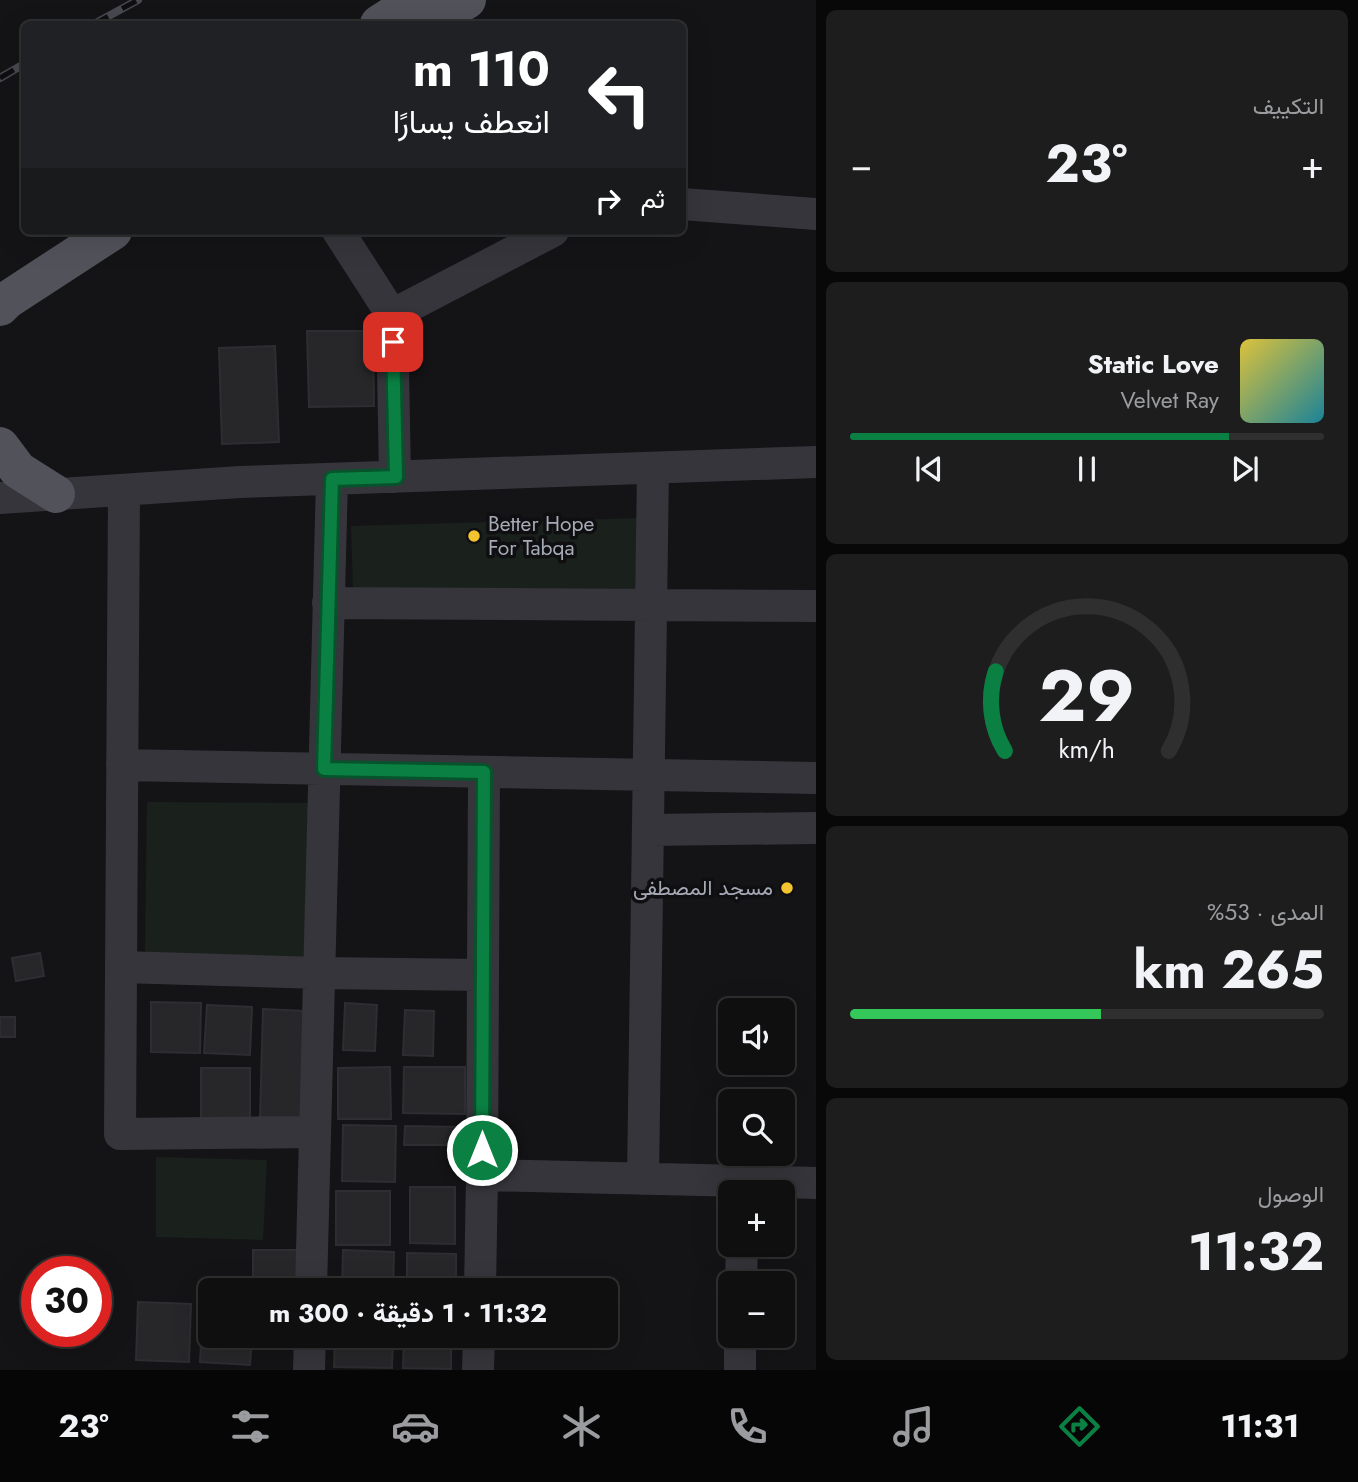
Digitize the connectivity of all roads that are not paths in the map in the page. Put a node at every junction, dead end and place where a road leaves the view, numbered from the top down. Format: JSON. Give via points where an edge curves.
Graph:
{"nodes":[{"id":1,"x":416,"y":0,"type":"edge"},
{"id":2,"x":467,"y":0,"type":"edge"},
{"id":3,"x":384,"y":21,"type":"edge"},
{"id":4,"x":432,"y":21,"type":"edge"},
{"id":5,"x":686,"y":204,"type":"edge"},
{"id":6,"x":816,"y":214,"type":"edge"},
{"id":7,"x":61,"y":235,"type":"edge"},
{"id":8,"x":107,"y":235,"type":"edge"},
{"id":9,"x":341,"y":235,"type":"edge"},
{"id":10,"x":545,"y":235,"type":"edge"},
{"id":11,"x":0,"y":276,"type":"edge"},
{"id":12,"x":0,"y":307,"type":"edge"},
{"id":13,"x":392,"y":315,"type":"junction"},
{"id":14,"x":0,"y":446,"type":"edge"},
{"id":15,"x":816,"y":462,"type":"edge"},
{"id":16,"x":653,"y":468,"type":"junction"},
{"id":17,"x":396,"y":477,"type":"junction"},
{"id":18,"x":332,"y":479,"type":"junction"},
{"id":19,"x":124,"y":490,"type":"junction"},
{"id":20,"x":56,"y":494,"type":"junction"},
{"id":21,"x":0,"y":498,"type":"edge"},
{"id":22,"x":328,"y":603,"type":"junction"},
{"id":23,"x":651,"y":604,"type":"junction"},
{"id":24,"x":816,"y":606,"type":"edge"},
{"id":25,"x":122,"y":765,"type":"junction"},
{"id":26,"x":324,"y":769,"type":"junction"},
{"id":27,"x":484,"y":772,"type":"junction"},
{"id":28,"x":649,"y":774,"type":"junction"},
{"id":29,"x":816,"y":778,"type":"edge"},
{"id":30,"x":816,"y":828,"type":"edge"},
{"id":31,"x":648,"y":830,"type":"junction"},
{"id":32,"x":121,"y":967,"type":"junction"},
{"id":33,"x":319,"y":973,"type":"junction"},
{"id":34,"x":483,"y":975,"type":"junction"},
{"id":35,"x":315,"y":1132,"type":"junction"},
{"id":36,"x":482,"y":1175,"type":"junction"},
{"id":37,"x":643,"y":1179,"type":"junction"},
{"id":38,"x":816,"y":1183,"type":"edge"},
{"id":39,"x":795,"y":1184,"type":"edge"},
{"id":40,"x":718,"y":1185,"type":"edge"},
{"id":41,"x":311,"y":1278,"type":"edge"},
{"id":42,"x":480,"y":1278,"type":"edge"},
{"id":43,"x":310,"y":1348,"type":"edge"},
{"id":44,"x":479,"y":1348,"type":"edge"},
{"id":45,"x":740,"y":1348,"type":"edge"},
{"id":46,"x":309,"y":1370,"type":"edge"},
{"id":47,"x":478,"y":1370,"type":"edge"},
{"id":48,"x":740,"y":1370,"type":"edge"}],
"edges":[{"from":1,"to":3,"type":"main road"},
{"from":2,"to":4,"type":"main road"},
{"from":5,"to":6,"type":"street"},
{"from":7,"to":11,"type":"main road"},
{"from":8,"to":12,"type":"main road"},
{"from":9,"to":13,"type":"street"},
{"from":10,"to":13,"type":"street"},
{"from":13,"to":17,"type":"street"},
{"from":14,"to":20,"type":"main road","via":[[19,470]]},
{"from":15,"to":16,"type":"street"},
{"from":16,"to":17,"type":"street"},
{"from":16,"to":23,"type":"street"},
{"from":17,"to":18,"type":"street"},
{"from":18,"to":19,"type":"street"},
{"from":18,"to":22,"type":"street"},
{"from":19,"to":20,"type":"street"},
{"from":19,"to":25,"type":"street"},
{"from":20,"to":21,"type":"street"},
{"from":22,"to":23,"type":"street"},
{"from":22,"to":26,"type":"street"},
{"from":23,"to":24,"type":"street"},
{"from":23,"to":28,"type":"street"},
{"from":25,"to":26,"type":"street"},
{"from":25,"to":32,"type":"street"},
{"from":26,"to":27,"type":"street"},
{"from":26,"to":33,"type":"street"},
{"from":27,"to":28,"type":"street"},
{"from":27,"to":34,"type":"street"},
{"from":28,"to":29,"type":"street"},
{"from":28,"to":31,"type":"street"},
{"from":30,"to":31,"type":"street"},
{"from":31,"to":37,"type":"street"},
{"from":32,"to":33,"type":"street"},
{"from":32,"to":35,"type":"street","via":[[120,1135]]},
{"from":33,"to":34,"type":"street"},
{"from":33,"to":35,"type":"street"},
{"from":34,"to":36,"type":"street"},
{"from":35,"to":41,"type":"street"},
{"from":36,"to":37,"type":"street"},
{"from":36,"to":42,"type":"street"},
{"from":37,"to":40,"type":"street"},
{"from":38,"to":39,"type":"street"},
{"from":43,"to":46,"type":"street"},
{"from":44,"to":47,"type":"street"},
{"from":45,"to":48,"type":"street"}]}
